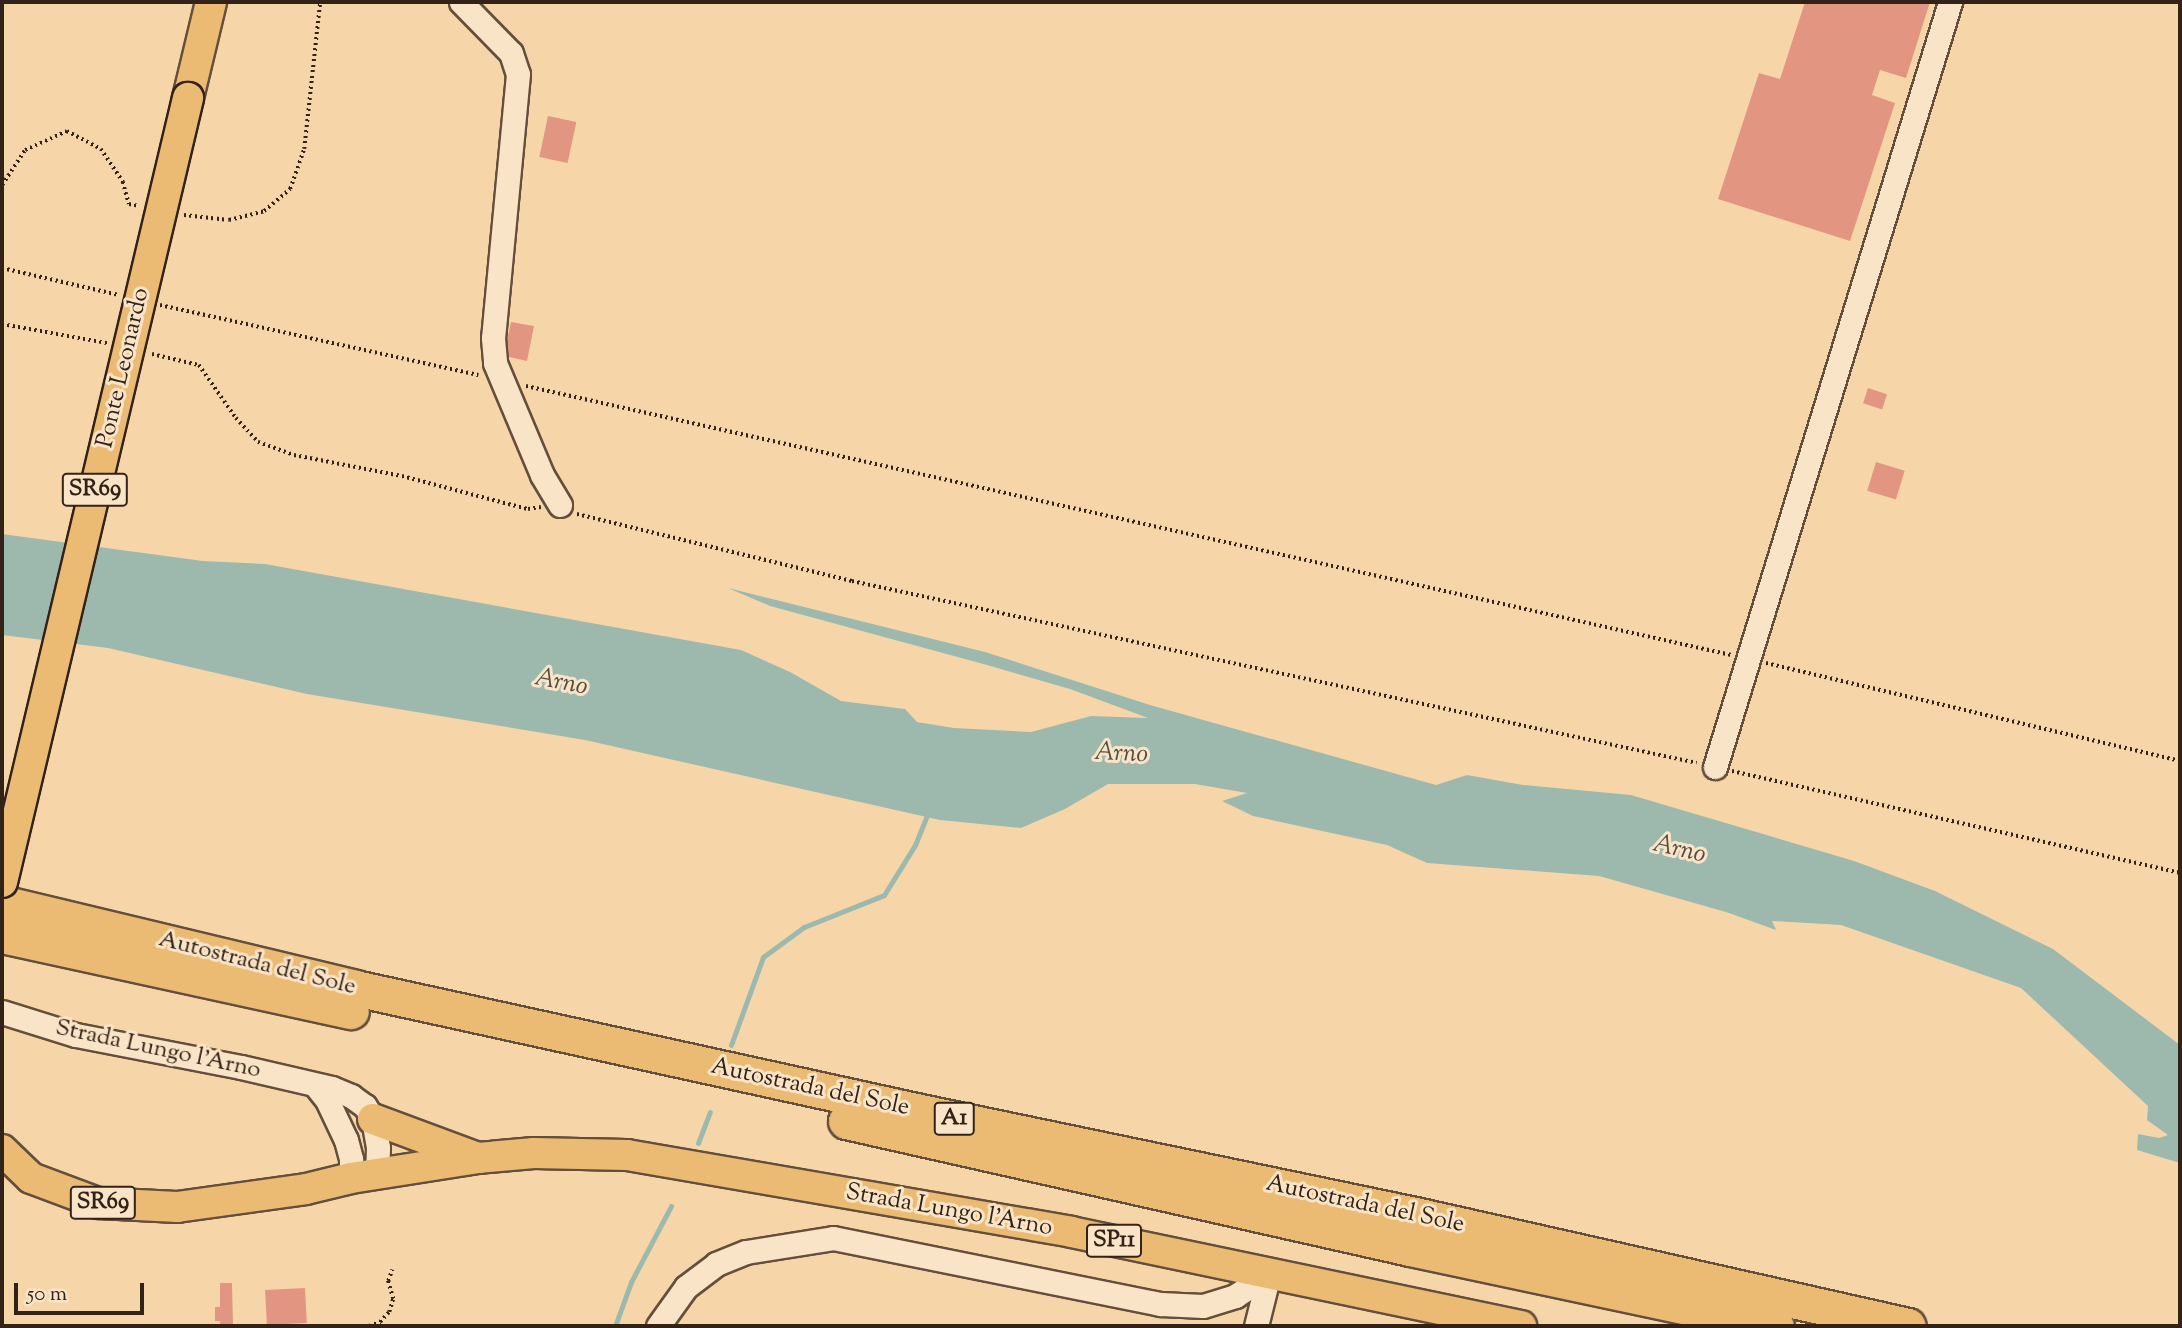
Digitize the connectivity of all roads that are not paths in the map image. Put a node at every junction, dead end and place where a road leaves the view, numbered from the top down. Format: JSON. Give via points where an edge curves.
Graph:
{"nodes":[{"id":1,"x":211,"y":2,"type":"edge"},
{"id":2,"x":461,"y":2,"type":"edge"},
{"id":3,"x":1951,"y":2,"type":"edge"},
{"id":4,"x":560,"y":505,"type":"road end"},
{"id":5,"x":1715,"y":768,"type":"road end"},
{"id":6,"x":2,"y":882,"type":"edge"},
{"id":7,"x":2,"y":903,"type":"edge"},
{"id":8,"x":2,"y":935,"type":"edge"},
{"id":9,"x":2,"y":1012,"type":"edge"},
{"id":10,"x":315,"y":1085,"type":"junction"},
{"id":11,"x":373,"y":1119,"type":"junction"},
{"id":12,"x":2,"y":1150,"type":"edge"},
{"id":13,"x":478,"y":1158,"type":"junction"},
{"id":14,"x":364,"y":1177,"type":"junction"},
{"id":15,"x":1269,"y":1274,"type":"junction"},
{"id":16,"x":657,"y":1326,"type":"edge"},
{"id":17,"x":1256,"y":1326,"type":"edge"},
{"id":18,"x":1517,"y":1326,"type":"edge"},
{"id":19,"x":1776,"y":1326,"type":"edge"},
{"id":20,"x":1909,"y":1326,"type":"edge"}],
"edges":[{"from":1,"to":6,"type":"main road","name":"Ponte Leonardo","number":"SR69","bridge":true},
{"from":2,"to":4,"type":"street","via":[[511,53],[518,74],[493,338],[495,363],[542,475]]},
{"from":3,"to":5,"type":"street"},
{"from":7,"to":20,"type":"highway","name":"Autostrada del Sole","number":"A1","via":[[355,988]]},
{"from":8,"to":19,"type":"highway","name":"Autostrada del Sole","number":"A1"},
{"from":9,"to":10,"type":"street","name":"Strada Lungo l'Arno","via":[[76,1035]]},
{"from":10,"to":11,"type":"street","name":"Strada Lungo l'Arno","via":[[351,1096]]},
{"from":10,"to":14,"type":"street","via":[[338,1120],[351,1159]]},
{"from":11,"to":13,"type":"main road"},
{"from":11,"to":14,"type":"street","via":[[379,1148]]},
{"from":12,"to":14,"type":"main road","name":"Strada Lungo l'Arno","number":"SR69","via":[[31,1178],[99,1203],[177,1207]]},
{"from":13,"to":14,"type":"main road","name":"Strada Lungo l'Arno"},
{"from":13,"to":15,"type":"main road","name":"Strada Lungo l'Arno","number":"SP11","via":[[534,1153],[627,1155],[1071,1232]]},
{"from":15,"to":16,"type":"street","via":[[1234,1296],[1203,1306],[1161,1304],[832,1238],[746,1252],[716,1264],[686,1287]]},
{"from":15,"to":17,"type":"street"},
{"from":15,"to":18,"type":"main road","name":"Strada Lungo l'Arno","number":"SP11"}]}
